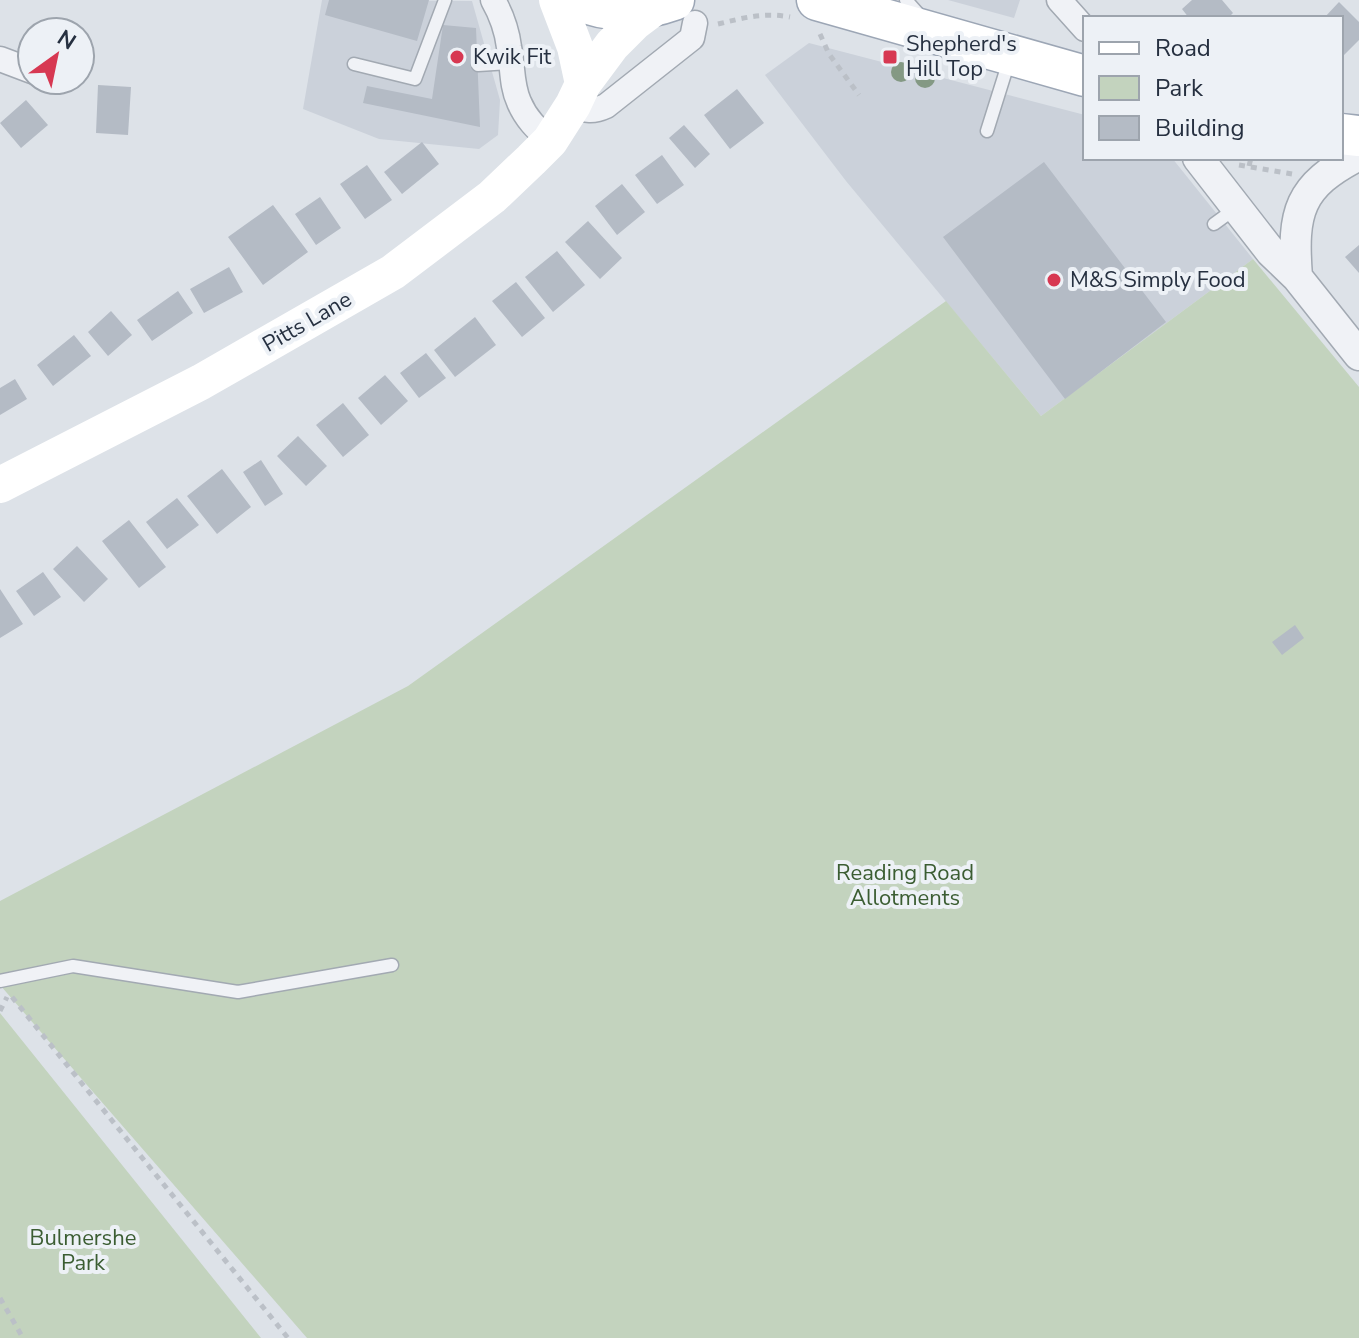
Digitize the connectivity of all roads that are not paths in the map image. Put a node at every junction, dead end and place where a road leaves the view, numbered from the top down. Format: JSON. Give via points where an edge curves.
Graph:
{"nodes":[{"id":1,"x":445,"y":0,"type":"edge"},
{"id":2,"x":493,"y":0,"type":"edge"},
{"id":3,"x":557,"y":0,"type":"edge"},
{"id":4,"x":578,"y":0,"type":"edge"},
{"id":5,"x":906,"y":0,"type":"edge"},
{"id":6,"x":1059,"y":0,"type":"edge"},
{"id":7,"x":674,"y":10,"type":"edge"},
{"id":8,"x":816,"y":11,"type":"edge"},
{"id":9,"x":1083,"y":27,"type":"edge"},
{"id":10,"x":934,"y":33,"type":"junction"},
{"id":11,"x":1011,"y":55,"type":"junction"},
{"id":12,"x":511,"y":63,"type":"junction"},
{"id":13,"x":354,"y":64,"type":"dead end"},
{"id":14,"x":478,"y":65,"type":"dead end"},
{"id":15,"x":1083,"y":75,"type":"edge"},
{"id":16,"x":578,"y":94,"type":"junction"},
{"id":17,"x":987,"y":131,"type":"dead end"},
{"id":18,"x":550,"y":141,"type":"junction"},
{"id":19,"x":1359,"y":155,"type":"edge"},
{"id":20,"x":1199,"y":160,"type":"edge"},
{"id":21,"x":1297,"y":277,"type":"junction"},
{"id":22,"x":1359,"y":355,"type":"edge"},
{"id":23,"x":0,"y":485,"type":"edge"},
{"id":24,"x":392,"y":965,"type":"dead end"},
{"id":25,"x":0,"y":981,"type":"edge"}],
"edges":[{"from":1,"to":13,"type":"lane","via":[[415,79]]},
{"from":2,"to":12,"type":"street"},
{"from":3,"to":16,"type":"main road","via":[[575,47]]},
{"from":4,"to":7,"type":"main road","via":[[619,11]]},
{"from":5,"to":10,"type":"lane"},
{"from":6,"to":9,"type":"street"},
{"from":7,"to":16,"type":"main road","name":"Pitts Lane","via":[[623,32]]},
{"from":7,"to":16,"type":"street","via":[[692,38],[606,106],[586,111]]},
{"from":8,"to":10,"type":"main road"},
{"from":10,"to":11,"type":"main road"},
{"from":11,"to":15,"type":"main road"},
{"from":11,"to":17,"type":"lane"},
{"from":12,"to":14,"type":"lane"},
{"from":12,"to":18,"type":"street","via":[[519,103],[530,123]]},
{"from":16,"to":18,"type":"main road","name":"Pitts Lane"},
{"from":18,"to":23,"type":"main road","name":"Pitts Lane","via":[[492,197],[393,272],[201,382]]},
{"from":19,"to":21,"type":"street","via":[[1326,174],[1300,209]]},
{"from":20,"to":21,"type":"street","via":[[1225,216]]},
{"from":21,"to":22,"type":"street"},
{"from":24,"to":25,"type":"lane","via":[[238,992],[73,966]]}]}
